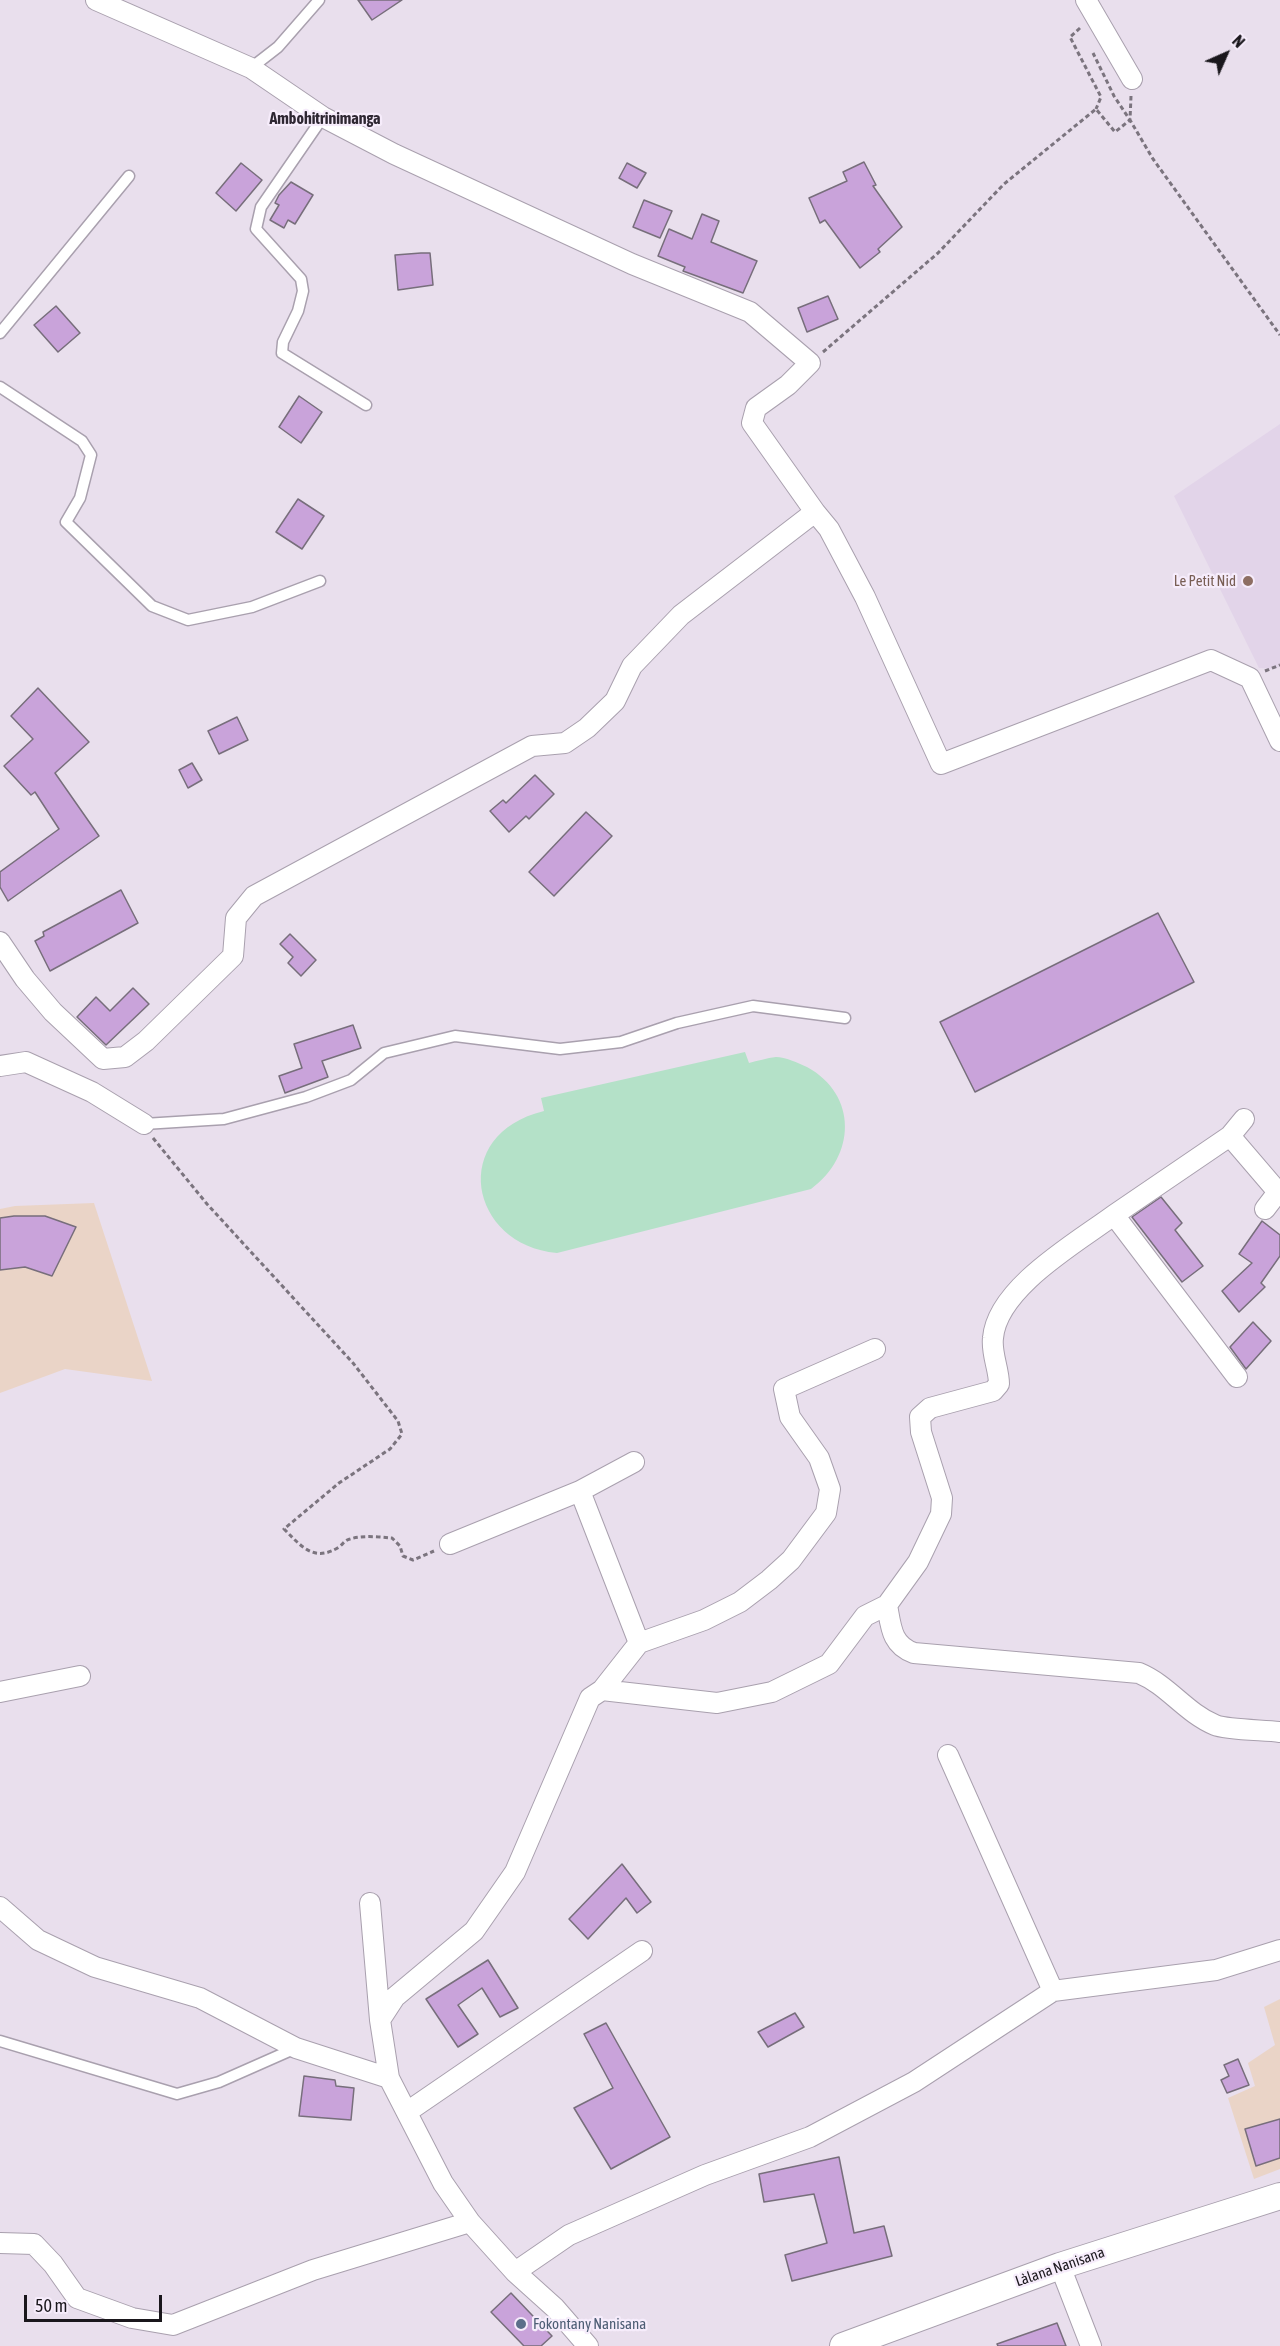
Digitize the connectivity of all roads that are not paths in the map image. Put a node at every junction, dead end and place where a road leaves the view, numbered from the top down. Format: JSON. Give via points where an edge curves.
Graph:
{"nodes":[{"id":1,"x":96,"y":0,"type":"edge"},
{"id":2,"x":319,"y":0,"type":"edge"},
{"id":3,"x":1086,"y":0,"type":"edge"},
{"id":4,"x":251,"y":69,"type":"junction"},
{"id":5,"x":1132,"y":79,"type":"road end"},
{"id":6,"x":322,"y":117,"type":"junction"},
{"id":7,"x":129,"y":176,"type":"dead end"},
{"id":8,"x":0,"y":333,"type":"edge"},
{"id":9,"x":0,"y":387,"type":"edge"},
{"id":10,"x":366,"y":405,"type":"dead end"},
{"id":11,"x":815,"y":512,"type":"junction"},
{"id":12,"x":320,"y":581,"type":"dead end"},
{"id":13,"x":1280,"y":741,"type":"edge"},
{"id":14,"x":0,"y":942,"type":"edge"},
{"id":15,"x":845,"y":1018,"type":"dead end"},
{"id":16,"x":0,"y":1066,"type":"edge"},
{"id":17,"x":1244,"y":1119,"type":"dead end"},
{"id":18,"x":144,"y":1124,"type":"joint"},
{"id":19,"x":1230,"y":1136,"type":"junction"},
{"id":20,"x":1265,"y":1209,"type":"dead end"},
{"id":21,"x":1114,"y":1215,"type":"junction"},
{"id":22,"x":875,"y":1349,"type":"dead end"},
{"id":23,"x":1238,"y":1377,"type":"dead end"},
{"id":24,"x":634,"y":1462,"type":"dead end"},
{"id":25,"x":580,"y":1491,"type":"junction"},
{"id":26,"x":450,"y":1544,"type":"road end"},
{"id":27,"x":887,"y":1605,"type":"junction"},
{"id":28,"x":639,"y":1643,"type":"junction"},
{"id":29,"x":80,"y":1676,"type":"dead end"},
{"id":30,"x":602,"y":1690,"type":"junction"},
{"id":31,"x":0,"y":1692,"type":"edge"},
{"id":32,"x":1280,"y":1732,"type":"edge"},
{"id":33,"x":948,"y":1755,"type":"dead end"},
{"id":34,"x":370,"y":1903,"type":"dead end"},
{"id":35,"x":0,"y":1907,"type":"edge"},
{"id":36,"x":1280,"y":1950,"type":"edge"},
{"id":37,"x":642,"y":1951,"type":"dead end"},
{"id":38,"x":1053,"y":1991,"type":"junction"},
{"id":39,"x":380,"y":2020,"type":"junction"},
{"id":40,"x":0,"y":2041,"type":"edge"},
{"id":41,"x":296,"y":2048,"type":"junction"},
{"id":42,"x":389,"y":2078,"type":"junction"},
{"id":43,"x":407,"y":2112,"type":"junction"},
{"id":44,"x":1280,"y":2196,"type":"edge"},
{"id":45,"x":470,"y":2222,"type":"junction"},
{"id":46,"x":0,"y":2244,"type":"edge"},
{"id":47,"x":1060,"y":2266,"type":"junction"},
{"id":48,"x":515,"y":2272,"type":"junction"},
{"id":49,"x":588,"y":2346,"type":"edge"},
{"id":50,"x":843,"y":2346,"type":"edge"},
{"id":51,"x":1091,"y":2346,"type":"edge"}],
"edges":[{"from":1,"to":4,"type":"street"},
{"from":2,"to":4,"type":"lane","via":[[278,47]]},
{"from":3,"to":5,"type":"street"},
{"from":4,"to":6,"type":"street"},
{"from":6,"to":10,"type":"lane","via":[[267,196],[256,229],[301,279],[303,291],[298,311],[282,353]]},
{"from":6,"to":11,"type":"street","via":[[632,264],[750,312],[810,363],[756,408],[752,423]]},
{"from":7,"to":8,"type":"lane"},
{"from":9,"to":12,"type":"lane","via":[[82,441],[91,455],[80,498],[66,522],[152,606],[188,620],[252,607]]},
{"from":11,"to":13,"type":"street","via":[[829,529],[865,597],[941,764],[1212,660],[1250,678]]},
{"from":11,"to":14,"type":"street","via":[[681,615],[632,666],[615,701],[580,733],[565,743],[532,746],[254,896],[236,918],[233,956],[125,1057],[103,1059],[53,1012]]},
{"from":15,"to":18,"type":"lane","via":[[753,1006],[677,1023],[621,1042],[561,1049],[455,1036],[384,1053],[351,1080],[306,1097],[224,1119]]},
{"from":16,"to":18,"type":"street","via":[[26,1062],[92,1092]]},
{"from":17,"to":19,"type":"street"},
{"from":19,"to":20,"type":"street","via":[[1278,1192]]},
{"from":19,"to":21,"type":"street"},
{"from":21,"to":23,"type":"street"},
{"from":21,"to":27,"type":"street","via":[[1019,1285],[994,1331],[999,1384],[993,1390],[930,1408],[920,1417],[942,1498],[941,1514],[918,1562]]},
{"from":22,"to":28,"type":"street","via":[[784,1389],[790,1417],[819,1458],[830,1489],[826,1513],[791,1560],[740,1602],[704,1620]]},
{"from":24,"to":25,"type":"street"},
{"from":25,"to":26,"type":"street"},
{"from":25,"to":28,"type":"street"},
{"from":27,"to":30,"type":"street","via":[[865,1616],[829,1664],[772,1692],[717,1703]]},
{"from":27,"to":32,"type":"street","via":[[895,1642],[914,1653],[1139,1673],[1155,1679],[1203,1719],[1218,1726]]},
{"from":28,"to":30,"type":"street"},
{"from":29,"to":31,"type":"street"},
{"from":30,"to":39,"type":"street","via":[[590,1698],[515,1872],[474,1931],[395,1996]]},
{"from":33,"to":38,"type":"street"},
{"from":34,"to":39,"type":"street"},
{"from":35,"to":41,"type":"street","via":[[38,1940],[95,1967],[200,1998]]},
{"from":36,"to":38,"type":"street","via":[[1216,1970]]},
{"from":37,"to":43,"type":"street"},
{"from":38,"to":48,"type":"street","via":[[915,2082],[810,2137],[705,2175],[569,2235]]},
{"from":39,"to":42,"type":"street"},
{"from":40,"to":41,"type":"lane","via":[[177,2094],[219,2082]]},
{"from":41,"to":42,"type":"street"},
{"from":42,"to":43,"type":"street"},
{"from":43,"to":45,"type":"street","via":[[443,2183]]},
{"from":44,"to":47,"type":"street","name":"Làlana Nanisana"},
{"from":45,"to":46,"type":"street","via":[[313,2270],[173,2325],[132,2318],[77,2298],[34,2244]]},
{"from":45,"to":48,"type":"street"},
{"from":47,"to":50,"type":"street","name":"Làlana Nanisana"},
{"from":47,"to":51,"type":"street"},
{"from":48,"to":49,"type":"street","via":[[555,2308]]}]}
